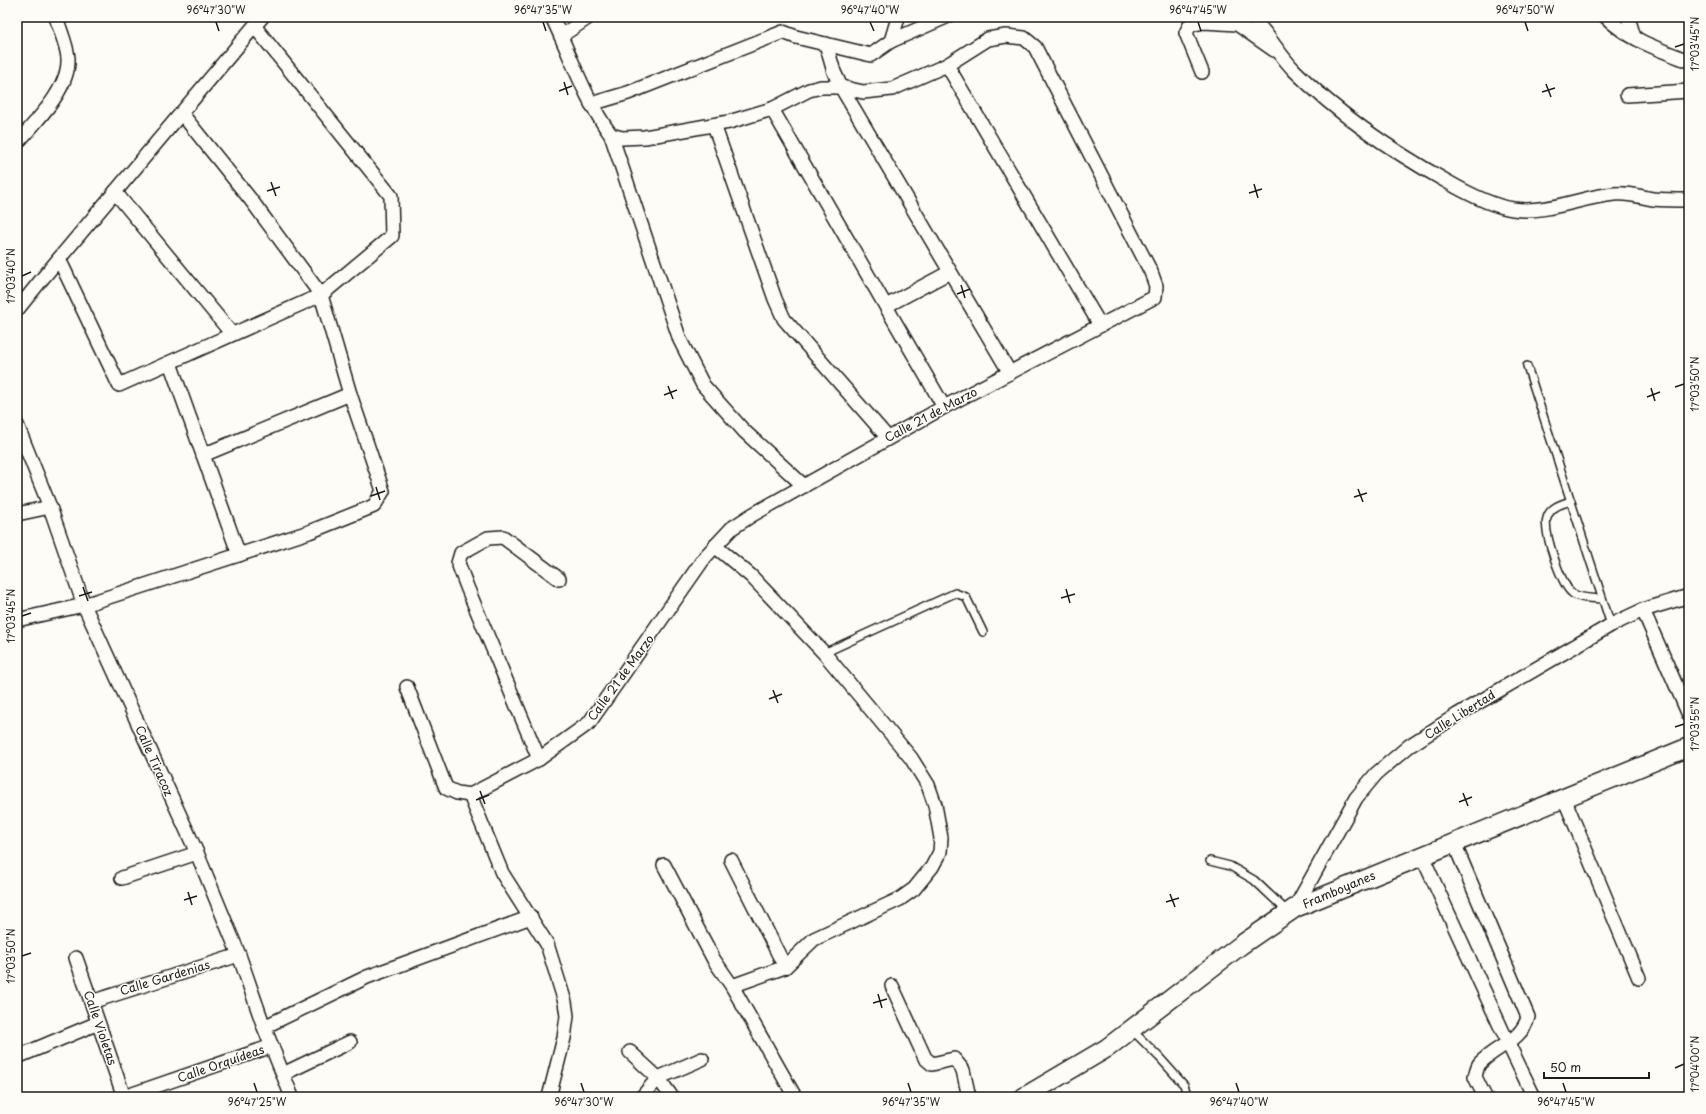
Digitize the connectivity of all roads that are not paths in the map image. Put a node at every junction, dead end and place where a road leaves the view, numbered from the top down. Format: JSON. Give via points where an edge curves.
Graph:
{"nodes":[{"id":1,"x":56,"y":17,"type":"edge"},
{"id":2,"x":552,"y":17,"type":"edge"},
{"id":3,"x":589,"y":17,"type":"edge"},
{"id":4,"x":896,"y":17,"type":"edge"},
{"id":5,"x":946,"y":17,"type":"edge"},
{"id":6,"x":1251,"y":17,"type":"edge"},
{"id":7,"x":1606,"y":17,"type":"edge"},
{"id":8,"x":1628,"y":17,"type":"edge"},
{"id":9,"x":258,"y":22,"type":"edge"},
{"id":10,"x":561,"y":36,"type":"junction"},
{"id":11,"x":1634,"y":37,"type":"junction"},
{"id":12,"x":891,"y":41,"type":"junction"},
{"id":13,"x":826,"y":44,"type":"junction"},
{"id":14,"x":1278,"y":53,"type":"junction"},
{"id":15,"x":1689,"y":61,"type":"edge"},
{"id":16,"x":947,"y":65,"type":"junction"},
{"id":17,"x":1202,"y":72,"type":"dead end"},
{"id":18,"x":841,"y":87,"type":"junction"},
{"id":19,"x":1689,"y":91,"type":"edge"},
{"id":20,"x":1627,"y":95,"type":"dead end"},
{"id":21,"x":591,"y":104,"type":"junction"},
{"id":22,"x":772,"y":108,"type":"junction"},
{"id":23,"x":182,"y":114,"type":"junction"},
{"id":24,"x":714,"y":125,"type":"junction"},
{"id":25,"x":611,"y":135,"type":"junction"},
{"id":26,"x":17,"y":143,"type":"edge"},
{"id":27,"x":115,"y":192,"type":"junction"},
{"id":28,"x":1689,"y":200,"type":"edge"},
{"id":29,"x":59,"y":259,"type":"junction"},
{"id":30,"x":950,"y":272,"type":"junction"},
{"id":31,"x":321,"y":295,"type":"junction"},
{"id":32,"x":886,"y":306,"type":"junction"},
{"id":33,"x":17,"y":310,"type":"edge"},
{"id":34,"x":1100,"y":326,"type":"junction"},
{"id":35,"x":232,"y":334,"type":"junction"},
{"id":36,"x":170,"y":363,"type":"junction"},
{"id":37,"x":1527,"y":366,"type":"dead end"},
{"id":38,"x":1010,"y":373,"type":"junction"},
{"id":39,"x":350,"y":394,"type":"junction"},
{"id":40,"x":944,"y":407,"type":"junction"},
{"id":41,"x":17,"y":425,"type":"edge"},
{"id":42,"x":888,"y":438,"type":"junction"},
{"id":43,"x":203,"y":455,"type":"junction"},
{"id":44,"x":804,"y":486,"type":"junction"},
{"id":45,"x":1570,"y":501,"type":"junction"},
{"id":46,"x":50,"y":506,"type":"junction"},
{"id":47,"x":17,"y":514,"type":"edge"},
{"id":48,"x":715,"y":546,"type":"junction"},
{"id":49,"x":239,"y":555,"type":"junction"},
{"id":50,"x":559,"y":579,"type":"dead end"},
{"id":51,"x":1689,"y":596,"type":"edge"},
{"id":52,"x":1602,"y":598,"type":"junction"},
{"id":53,"x":84,"y":605,"type":"junction"},
{"id":54,"x":1643,"y":610,"type":"junction"},
{"id":55,"x":17,"y":620,"type":"edge"},
{"id":56,"x":1611,"y":626,"type":"junction"},
{"id":57,"x":983,"y":632,"type":"dead end"},
{"id":58,"x":824,"y":653,"type":"junction"},
{"id":59,"x":407,"y":687,"type":"dead end"},
{"id":60,"x":1689,"y":715,"type":"edge"},
{"id":61,"x":1689,"y":747,"type":"edge"},
{"id":62,"x":539,"y":759,"type":"junction"},
{"id":63,"x":470,"y":795,"type":"junction"},
{"id":64,"x":1564,"y":798,"type":"junction"},
{"id":65,"x":1454,"y":842,"type":"junction"},
{"id":66,"x":197,"y":853,"type":"junction"},
{"id":67,"x":1422,"y":856,"type":"junction"},
{"id":68,"x":731,"y":860,"type":"dead end"},
{"id":69,"x":1210,"y":861,"type":"dead end"},
{"id":70,"x":664,"y":865,"type":"dead end"},
{"id":71,"x":122,"y":878,"type":"dead end"},
{"id":72,"x":1292,"y":910,"type":"junction"},
{"id":73,"x":531,"y":917,"type":"junction"},
{"id":74,"x":239,"y":955,"type":"junction"},
{"id":75,"x":76,"y":958,"type":"dead end"},
{"id":76,"x":786,"y":967,"type":"junction"},
{"id":77,"x":1639,"y":978,"type":"dead end"},
{"id":78,"x":732,"y":986,"type":"junction"},
{"id":79,"x":892,"y":986,"type":"dead end"},
{"id":80,"x":91,"y":1002,"type":"junction"},
{"id":81,"x":98,"y":1023,"type":"junction"},
{"id":82,"x":264,"y":1027,"type":"junction"},
{"id":83,"x":1130,"y":1029,"type":"junction"},
{"id":84,"x":350,"y":1042,"type":"dead end"},
{"id":85,"x":1508,"y":1043,"type":"junction"},
{"id":86,"x":272,"y":1046,"type":"junction"},
{"id":87,"x":630,"y":1052,"type":"dead end"},
{"id":88,"x":17,"y":1057,"type":"edge"},
{"id":89,"x":702,"y":1059,"type":"dead end"},
{"id":90,"x":283,"y":1074,"type":"junction"},
{"id":91,"x":658,"y":1078,"type":"junction"},
{"id":92,"x":124,"y":1097,"type":"edge"},
{"id":93,"x":292,"y":1097,"type":"edge"},
{"id":94,"x":548,"y":1097,"type":"edge"},
{"id":95,"x":642,"y":1097,"type":"edge"},
{"id":96,"x":672,"y":1097,"type":"edge"},
{"id":97,"x":795,"y":1097,"type":"edge"},
{"id":98,"x":969,"y":1097,"type":"edge"},
{"id":99,"x":1024,"y":1097,"type":"edge"},
{"id":100,"x":1188,"y":1097,"type":"edge"},
{"id":101,"x":1484,"y":1097,"type":"edge"},
{"id":102,"x":1534,"y":1097,"type":"edge"}],
"edges":[{"from":1,"to":26,"type":"street","via":[[68,58],[67,73],[54,99]]},
{"from":2,"to":10,"type":"street"},
{"from":3,"to":10,"type":"street"},
{"from":4,"to":12,"type":"street","via":[[898,21]]},
{"from":5,"to":12,"type":"street"},
{"from":6,"to":14,"type":"street","via":[[1263,29]]},
{"from":7,"to":11,"type":"street"},
{"from":8,"to":11,"type":"street"},
{"from":9,"to":23,"type":"street"},
{"from":9,"to":31,"type":"street","via":[[391,196],[392,236]]},
{"from":10,"to":21,"type":"street"},
{"from":11,"to":15,"type":"street"},
{"from":12,"to":13,"type":"street","via":[[871,55]]},
{"from":13,"to":18,"type":"street"},
{"from":13,"to":21,"type":"street","via":[[783,32],[628,93]]},
{"from":14,"to":17,"type":"street","via":[[1237,24],[1204,22],[1190,25],[1186,33]]},
{"from":14,"to":28,"type":"street","via":[[1295,72],[1351,120],[1421,166],[1475,197],[1512,210],[1566,206],[1593,197],[1616,194]]},
{"from":16,"to":18,"type":"street","via":[[892,89],[864,92]]},
{"from":16,"to":34,"type":"street"},
{"from":16,"to":34,"type":"street","name":"Calle 21 de Marzo","via":[[988,39],[1006,36],[1024,38],[1035,47],[1156,286],[1155,297]]},
{"from":18,"to":22,"type":"street","via":[[809,90]]},
{"from":18,"to":30,"type":"street"},
{"from":19,"to":20,"type":"street"},
{"from":21,"to":25,"type":"street"},
{"from":22,"to":24,"type":"street"},
{"from":22,"to":32,"type":"street"},
{"from":23,"to":27,"type":"street"},
{"from":23,"to":31,"type":"street","via":[[251,200]]},
{"from":24,"to":25,"type":"street","via":[[645,137],[622,138]]},
{"from":24,"to":42,"type":"street","via":[[784,319]]},
{"from":25,"to":44,"type":"street","via":[[680,340],[703,385],[744,431]]},
{"from":27,"to":29,"type":"street"},
{"from":27,"to":35,"type":"street"},
{"from":29,"to":33,"type":"street"},
{"from":29,"to":36,"type":"street","via":[[119,385]]},
{"from":30,"to":32,"type":"street"},
{"from":30,"to":38,"type":"street"},
{"from":31,"to":35,"type":"street"},
{"from":31,"to":39,"type":"street"},
{"from":32,"to":40,"type":"street"},
{"from":34,"to":38,"type":"street","name":"Calle 21 de Marzo"},
{"from":35,"to":36,"type":"street"},
{"from":36,"to":43,"type":"street"},
{"from":37,"to":45,"type":"lane"},
{"from":38,"to":40,"type":"street","name":"Calle 21 de Marzo"},
{"from":39,"to":43,"type":"street"},
{"from":39,"to":49,"type":"street","via":[[383,491],[374,506],[309,532]]},
{"from":40,"to":42,"type":"street","name":"Calle 21 de Marzo"},
{"from":41,"to":46,"type":"street","name":"Calle Tiracoz"},
{"from":42,"to":44,"type":"street","name":"Calle 21 de Marzo"},
{"from":43,"to":49,"type":"street"},
{"from":44,"to":48,"type":"street","name":"Calle 21 de Marzo","via":[[732,528]]},
{"from":45,"to":52,"type":"lane"},
{"from":45,"to":52,"type":"lane","via":[[1553,507],[1547,518],[1549,540],[1560,574],[1573,594],[1584,598]]},
{"from":46,"to":47,"type":"street"},
{"from":46,"to":53,"type":"street","name":"Calle Tiracoz"},
{"from":48,"to":58,"type":"street","via":[[751,576]]},
{"from":48,"to":62,"type":"street","name":"Calle 21 de Marzo","via":[[705,556],[590,723]]},
{"from":49,"to":53,"type":"street"},
{"from":50,"to":62,"type":"street","via":[[503,537],[488,538],[461,553],[458,563]]},
{"from":51,"to":54,"type":"street","name":"Calle Libertad"},
{"from":52,"to":56,"type":"lane"},
{"from":53,"to":55,"type":"street"},
{"from":53,"to":66,"type":"street","name":"Calle Tiracoz"},
{"from":54,"to":56,"type":"street","name":"Calle Libertad"},
{"from":54,"to":60,"type":"street"},
{"from":56,"to":72,"type":"street","name":"Calle Libertad","via":[[1457,715],[1409,746],[1376,774],[1356,798]]},
{"from":57,"to":58,"type":"lane","via":[[966,597],[954,593]]},
{"from":58,"to":76,"type":"street","via":[[911,758],[928,785],[935,805],[941,838],[940,852],[932,867],[914,889],[900,899],[814,939]]},
{"from":59,"to":63,"type":"street","via":[[446,788]]},
{"from":61,"to":64,"type":"main road","name":"Framboyanes"},
{"from":62,"to":63,"type":"street","name":"Calle 21 de Marzo"},
{"from":63,"to":73,"type":"street","via":[[502,873]]},
{"from":64,"to":65,"type":"main road","name":"Framboyanes"},
{"from":64,"to":77,"type":"street"},
{"from":65,"to":67,"type":"main road","name":"Framboyanes"},
{"from":65,"to":85,"type":"street","via":[[1528,1016],[1526,1026]]},
{"from":66,"to":71,"type":"street"},
{"from":66,"to":74,"type":"street","name":"Calle Tiracoz"},
{"from":67,"to":72,"type":"main road","name":"Framboyanes"},
{"from":67,"to":85,"type":"street"},
{"from":68,"to":76,"type":"street"},
{"from":69,"to":72,"type":"lane","via":[[1230,866],[1254,880]]},
{"from":70,"to":78,"type":"street","via":[[714,960]]},
{"from":72,"to":83,"type":"main road","name":"Framboyanes"},
{"from":73,"to":82,"type":"street","via":[[367,977]]},
{"from":73,"to":94,"type":"street","via":[[547,944],[567,1016],[564,1038]]},
{"from":74,"to":80,"type":"street","name":"Calle Gardenias"},
{"from":74,"to":82,"type":"street","name":"Calle Tiracoz"},
{"from":75,"to":80,"type":"street","name":"Calle Violetas"},
{"from":76,"to":78,"type":"street"},
{"from":78,"to":97,"type":"street"},
{"from":79,"to":98,"type":"street","via":[[925,1058],[932,1064],[954,1059],[963,1070]]},
{"from":80,"to":81,"type":"street","name":"Calle Violetas"},
{"from":81,"to":88,"type":"street"},
{"from":81,"to":92,"type":"street","name":"Calle Violetas"},
{"from":82,"to":86,"type":"street","name":"Calle Tiracoz"},
{"from":83,"to":99,"type":"main road","name":"Framboyanes","via":[[1107,1048]]},
{"from":83,"to":100,"type":"lane","via":[[1184,1085]]},
{"from":84,"to":90,"type":"street"},
{"from":85,"to":101,"type":"street","via":[[1479,1064],[1475,1077]]},
{"from":85,"to":102,"type":"street"},
{"from":86,"to":90,"type":"street","name":"Calle Tiracoz"},
{"from":86,"to":92,"type":"street","name":"Calle Orquídeas"},
{"from":87,"to":91,"type":"street"},
{"from":89,"to":91,"type":"street"},
{"from":90,"to":93,"type":"street","name":"Calle Tiracoz"},
{"from":91,"to":95,"type":"street"},
{"from":91,"to":96,"type":"street"}]}
